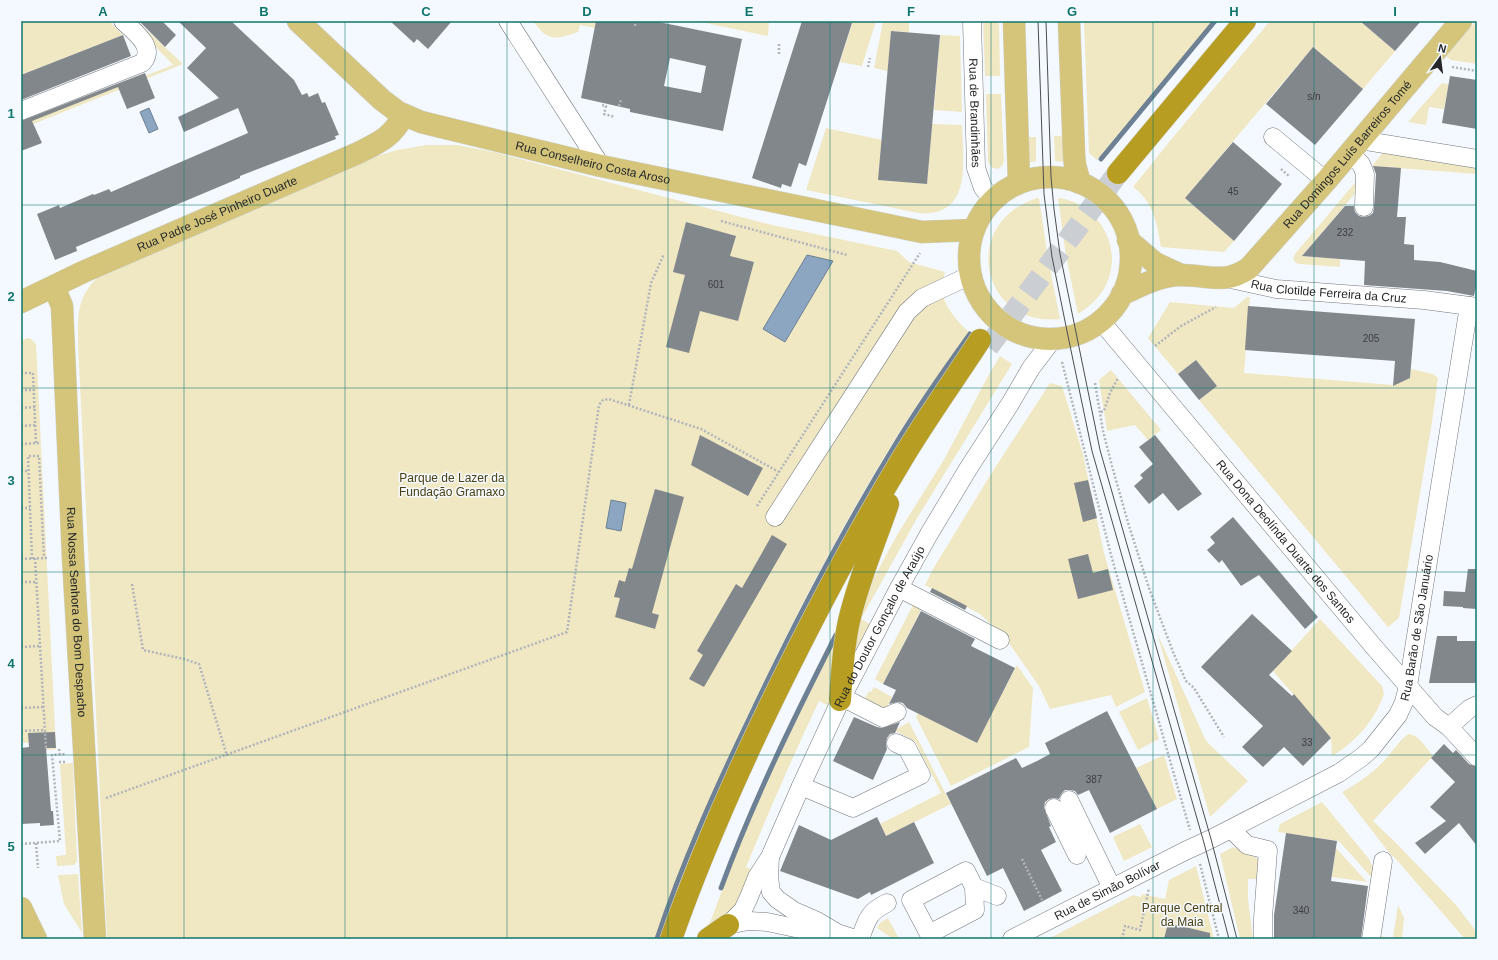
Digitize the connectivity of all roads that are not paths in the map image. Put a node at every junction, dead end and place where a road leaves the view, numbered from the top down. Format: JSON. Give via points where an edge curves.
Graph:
{"nodes":[{"id":1,"x":123,"y":21,"type":"edge"},
{"id":2,"x":298,"y":21,"type":"edge"},
{"id":3,"x":508,"y":21,"type":"edge"},
{"id":4,"x":972,"y":21,"type":"edge"},
{"id":5,"x":1014,"y":21,"type":"edge"},
{"id":6,"x":1069,"y":21,"type":"edge"},
{"id":7,"x":1231,"y":21,"type":"edge"},
{"id":8,"x":1245,"y":21,"type":"edge"},
{"id":9,"x":1461,"y":21,"type":"edge"},
{"id":10,"x":21,"y":111,"type":"edge"},
{"id":11,"x":404,"y":115,"type":"junction"},
{"id":12,"x":1270,"y":141,"type":"dead end"},
{"id":13,"x":1355,"y":147,"type":"junction"},
{"id":14,"x":1477,"y":159,"type":"edge"},
{"id":15,"x":600,"y":166,"type":"junction"},
{"id":16,"x":1019,"y":183,"type":"junction"},
{"id":17,"x":1080,"y":183,"type":"junction"},
{"id":18,"x":1322,"y":185,"type":"junction"},
{"id":19,"x":994,"y":200,"type":"junction"},
{"id":20,"x":1364,"y":207,"type":"dead end"},
{"id":21,"x":974,"y":230,"type":"junction"},
{"id":22,"x":1128,"y":240,"type":"junction"},
{"id":23,"x":921,"y":242,"type":"junction"},
{"id":24,"x":970,"y":266,"type":"junction"},
{"id":25,"x":1181,"y":275,"type":"junction"},
{"id":26,"x":1226,"y":278,"type":"junction"},
{"id":27,"x":54,"y":287,"type":"junction"},
{"id":28,"x":1122,"y":294,"type":"junction"},
{"id":29,"x":21,"y":302,"type":"edge"},
{"id":30,"x":1473,"y":306,"type":"edge"},
{"id":31,"x":1100,"y":320,"type":"junction"},
{"id":32,"x":1053,"y":339,"type":"junction"},
{"id":33,"x":888,"y":504,"type":"junction"},
{"id":34,"x":775,"y":517,"type":"dead end"},
{"id":35,"x":899,"y":588,"type":"junction"},
{"id":36,"x":1000,"y":640,"type":"dead end"},
{"id":37,"x":1408,"y":686,"type":"junction"},
{"id":38,"x":841,"y":699,"type":"junction"},
{"id":39,"x":1477,"y":705,"type":"edge"},
{"id":40,"x":897,"y":712,"type":"dead end"},
{"id":41,"x":1449,"y":727,"type":"junction"},
{"id":42,"x":896,"y":742,"type":"dead end"},
{"id":43,"x":1477,"y":757,"type":"edge"},
{"id":44,"x":801,"y":786,"type":"junction"},
{"id":45,"x":1231,"y":829,"type":"junction"},
{"id":46,"x":1198,"y":845,"type":"joint"},
{"id":47,"x":1077,"y":855,"type":"dead end"},
{"id":48,"x":770,"y":857,"type":"junction"},
{"id":49,"x":1383,"y":861,"type":"dead end"},
{"id":50,"x":1117,"y":886,"type":"junction"},
{"id":51,"x":974,"y":887,"type":"dead end"},
{"id":52,"x":996,"y":896,"type":"dead end"},
{"id":53,"x":887,"y":903,"type":"dead end"},
{"id":54,"x":21,"y":908,"type":"edge"},
{"id":55,"x":728,"y":925,"type":"junction"},
{"id":56,"x":837,"y":933,"type":"junction"},
{"id":57,"x":36,"y":939,"type":"edge"},
{"id":58,"x":95,"y":939,"type":"edge"},
{"id":59,"x":671,"y":939,"type":"edge"},
{"id":60,"x":682,"y":939,"type":"edge"},
{"id":61,"x":708,"y":939,"type":"edge"},
{"id":62,"x":856,"y":939,"type":"edge"},
{"id":63,"x":860,"y":939,"type":"edge"},
{"id":64,"x":1012,"y":939,"type":"edge"},
{"id":65,"x":1263,"y":939,"type":"edge"},
{"id":66,"x":1371,"y":939,"type":"edge"}],
"edges":[{"from":1,"to":10,"type":"street","via":[[145,45],[147,55],[142,62]]},
{"from":2,"to":11,"type":"main road","name":"Rua Conselheiro Costa Aroso","via":[[382,100]]},
{"from":3,"to":15,"type":"street"},
{"from":4,"to":19,"type":"street","name":"Rua de Brandinhães","via":[[976,168],[983,188]]},
{"from":5,"to":16,"type":"main road"},
{"from":6,"to":17,"type":"main road","via":[[1074,154]]},
{"from":7,"to":8,"type":"highway","via":[[1114,170]]},
{"from":9,"to":13,"type":"main road","name":"Rua Domingos Luís Barreiros Tomé"},
{"from":11,"to":15,"type":"main road","name":"Rua Conselheiro Costa Aroso","via":[[439,127]]},
{"from":11,"to":27,"type":"main road","name":"Rua Padre José Pinheiro Duarte","via":[[398,126],[386,138],[358,153],[83,272]]},
{"from":12,"to":18,"type":"street"},
{"from":13,"to":14,"type":"street"},
{"from":13,"to":18,"type":"main road","name":"Rua Domingos Luís Barreiros Tomé"},
{"from":13,"to":20,"type":"street","via":[[1365,174]]},
{"from":15,"to":23,"type":"main road","name":"Rua Conselheiro Costa Aroso"},
{"from":16,"to":17,"type":"main road","via":[[1051,177]]},
{"from":16,"to":19,"type":"main road","via":[[1006,189]]},
{"from":17,"to":22,"type":"main road","via":[[1101,195],[1114,209],[1123,224]]},
{"from":18,"to":26,"type":"main road","name":"Rua Domingos Luís Barreiros Tomé","via":[[1257,261],[1237,276]]},
{"from":19,"to":21,"type":"main road","via":[[982,214]]},
{"from":21,"to":23,"type":"main road","name":"Rua Conselheiro Costa Aroso"},
{"from":21,"to":24,"type":"main road","via":[[970,243]]},
{"from":22,"to":25,"type":"main road","name":"Rua Clotilde Ferreira da Cruz","via":[[1155,263]]},
{"from":22,"to":28,"type":"main road","via":[[1129,272]]},
{"from":23,"to":24,"type":"main road","name":"Rua Conselheiro Costa Aroso"},
{"from":24,"to":32,"type":"main road","via":[[977,295],[995,318],[1018,332]]},
{"from":24,"to":34,"type":"street","via":[[922,298],[907,312]]},
{"from":25,"to":26,"type":"main road","name":"Rua Clotilde Ferreira da Cruz"},
{"from":25,"to":28,"type":"main road","name":"Rua Clotilde Ferreira da Cruz","via":[[1163,278]]},
{"from":26,"to":30,"type":"street","name":"Rua Clotilde Ferreira da Cruz","via":[[1276,289]]},
{"from":27,"to":29,"type":"main road","name":"Rua Padre José Pinheiro Duarte"},
{"from":27,"to":58,"type":"main road","name":"Rua Nossa Senhora do Bom Despacho","via":[[62,306],[73,557]]},
{"from":28,"to":31,"type":"main road","via":[[1111,311]]},
{"from":30,"to":37,"type":"street","name":"Rua Barão de São Januário"},
{"from":31,"to":32,"type":"main road","via":[[1080,332]]},
{"from":31,"to":37,"type":"street","name":"Rua Dona Deolínda Duarte dos Santos"},
{"from":32,"to":35,"type":"street","name":"Rua do Doutor Gonçalo de Araújo","via":[[1031,368],[968,469]]},
{"from":33,"to":38,"type":"highway","via":[[849,621],[842,659]]},
{"from":33,"to":59,"type":"highway","via":[[984,344],[899,464],[860,530],[797,649],[739,769]]},
{"from":33,"to":60,"type":"highway","via":[[791,683],[719,842]]},
{"from":35,"to":36,"type":"street"},
{"from":35,"to":38,"type":"street","name":"Rua do Doutor Gonçalo de Araújo"},
{"from":37,"to":41,"type":"street","name":"Rua Dona Deolínda Duarte dos Santos"},
{"from":37,"to":45,"type":"street","name":"Rua Barão de São Januário","via":[[1398,715],[1362,757],[1339,773]]},
{"from":38,"to":40,"type":"street","via":[[883,718]]},
{"from":38,"to":44,"type":"street","name":"Rua do Doutor Gonçalo de Araújo"},
{"from":39,"to":41,"type":"street"},
{"from":41,"to":43,"type":"street","name":"Rua Dona Deolínda Duarte dos Santos"},
{"from":42,"to":44,"type":"street","via":[[907,748],[921,775],[853,808]]},
{"from":44,"to":48,"type":"street","name":"Rua do Doutor Gonçalo de Araújo"},
{"from":45,"to":46,"type":"street","name":"Rua Barão de São Januário"},
{"from":45,"to":65,"type":"street","via":[[1246,845],[1268,850]]},
{"from":46,"to":50,"type":"street","name":"Rua de Simão Bolívar"},
{"from":47,"to":50,"type":"street","via":[[1066,801]]},
{"from":48,"to":55,"type":"street","name":"Rua do Doutor Gonçalo de Araújo","via":[[757,877],[743,910]]},
{"from":48,"to":56,"type":"street","via":[[771,892],[777,899],[794,911]]},
{"from":49,"to":66,"type":"street"},
{"from":50,"to":64,"type":"street","name":"Rua de Simão Bolívar"},
{"from":51,"to":52,"type":"street"},
{"from":53,"to":63,"type":"street","via":[[877,907],[869,916]]},
{"from":54,"to":57,"type":"main road"},
{"from":55,"to":56,"type":"street","via":[[748,921],[767,922],[814,932]]},
{"from":55,"to":61,"type":"highway"},
{"from":56,"to":62,"type":"street"}]}
